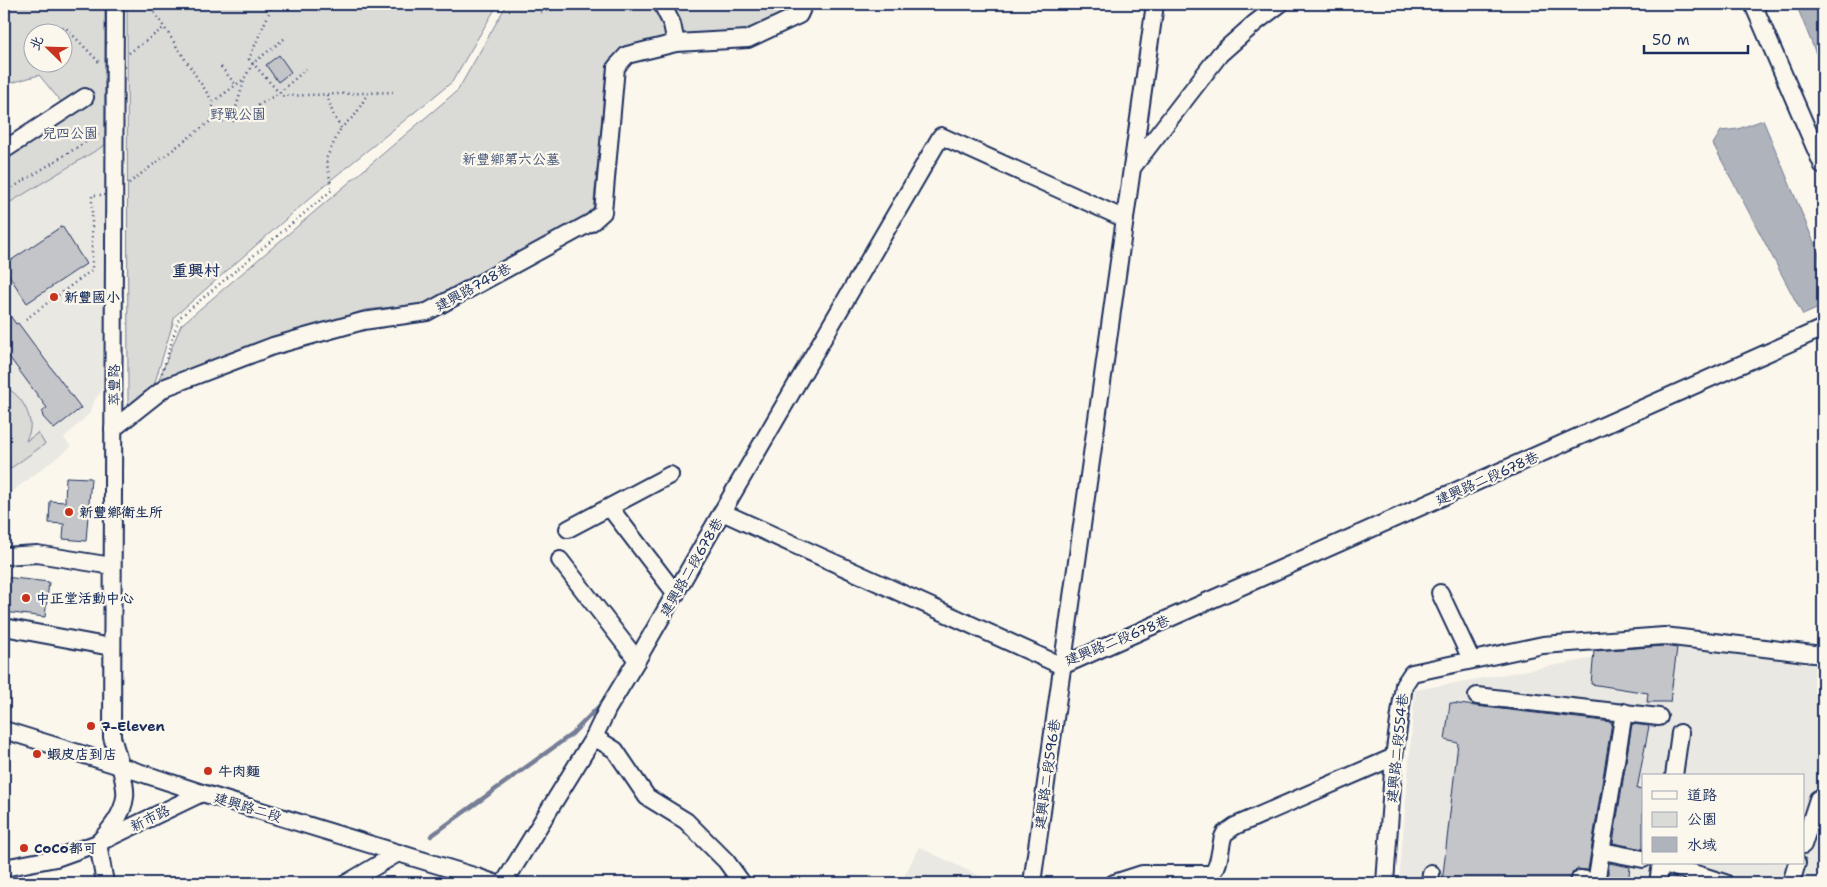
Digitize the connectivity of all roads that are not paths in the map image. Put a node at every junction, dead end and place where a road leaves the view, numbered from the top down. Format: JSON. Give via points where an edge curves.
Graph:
{"nodes":[{"id":1,"x":115,"y":4,"type":"edge"},
{"id":2,"x":662,"y":4,"type":"edge"},
{"id":3,"x":804,"y":4,"type":"edge"},
{"id":4,"x":1155,"y":4,"type":"edge"},
{"id":5,"x":1280,"y":4,"type":"edge"},
{"id":6,"x":1753,"y":4,"type":"edge"},
{"id":7,"x":676,"y":43,"type":"junction"},
{"id":8,"x":85,"y":97,"type":"dead end"},
{"id":9,"x":4,"y":150,"type":"edge"},
{"id":10,"x":1823,"y":166,"type":"edge"},
{"id":11,"x":1131,"y":168,"type":"junction"},
{"id":12,"x":1125,"y":219,"type":"junction"},
{"id":13,"x":1823,"y":328,"type":"edge"},
{"id":14,"x":113,"y":429,"type":"junction"},
{"id":15,"x":670,"y":475,"type":"dead end"},
{"id":16,"x":610,"y":508,"type":"junction"},
{"id":17,"x":722,"y":512,"type":"junction"},
{"id":18,"x":568,"y":529,"type":"dead end"},
{"id":19,"x":4,"y":556,"type":"edge"},
{"id":20,"x":560,"y":560,"type":"dead end"},
{"id":21,"x":112,"y":566,"type":"junction"},
{"id":22,"x":1440,"y":593,"type":"dead end"},
{"id":23,"x":676,"y":594,"type":"junction"},
{"id":24,"x":4,"y":627,"type":"edge"},
{"id":25,"x":111,"y":647,"type":"junction"},
{"id":26,"x":1823,"y":657,"type":"edge"},
{"id":27,"x":1471,"y":659,"type":"junction"},
{"id":28,"x":637,"y":660,"type":"junction"},
{"id":29,"x":1062,"y":666,"type":"junction"},
{"id":30,"x":1477,"y":696,"type":"dead end"},
{"id":31,"x":1624,"y":712,"type":"junction"},
{"id":32,"x":1659,"y":717,"type":"dead end"},
{"id":33,"x":4,"y":730,"type":"edge"},
{"id":34,"x":1680,"y":733,"type":"dead end"},
{"id":35,"x":594,"y":737,"type":"junction"},
{"id":36,"x":1394,"y":757,"type":"junction"},
{"id":37,"x":120,"y":766,"type":"junction"},
{"id":38,"x":1674,"y":774,"type":"edge"},
{"id":39,"x":202,"y":793,"type":"junction"},
{"id":40,"x":1823,"y":800,"type":"edge"},
{"id":41,"x":1804,"y":842,"type":"edge"},
{"id":42,"x":98,"y":844,"type":"junction"},
{"id":43,"x":1602,"y":851,"type":"junction"},
{"id":44,"x":398,"y":853,"type":"junction"},
{"id":45,"x":1642,"y":859,"type":"edge"},
{"id":46,"x":1661,"y":864,"type":"edge"},
{"id":47,"x":1664,"y":864,"type":"edge"},
{"id":48,"x":1797,"y":864,"type":"edge"},
{"id":49,"x":4,"y":868,"type":"edge"},
{"id":50,"x":474,"y":880,"type":"edge"},
{"id":51,"x":106,"y":883,"type":"edge"},
{"id":52,"x":347,"y":883,"type":"edge"},
{"id":53,"x":494,"y":883,"type":"edge"},
{"id":54,"x":504,"y":883,"type":"edge"},
{"id":55,"x":742,"y":883,"type":"edge"},
{"id":56,"x":1032,"y":883,"type":"edge"},
{"id":57,"x":1114,"y":883,"type":"edge"},
{"id":58,"x":1385,"y":883,"type":"edge"},
{"id":59,"x":1579,"y":883,"type":"edge"},
{"id":60,"x":1596,"y":883,"type":"edge"},
{"id":61,"x":1658,"y":883,"type":"edge"},
{"id":62,"x":1725,"y":883,"type":"edge"},
{"id":63,"x":1791,"y":883,"type":"edge"}],
"edges":[{"from":1,"to":14,"type":"street","name":"萃豐路","via":[[120,188]]},
{"from":2,"to":7,"type":"street","via":[[672,24]]},
{"from":3,"to":7,"type":"street","name":"建興路748巷","via":[[798,15],[748,39]]},
{"from":4,"to":11,"type":"street","name":"建興路二段596巷"},
{"from":5,"to":11,"type":"street","via":[[1220,54]]},
{"from":6,"to":10,"type":"street"},
{"from":7,"to":14,"type":"street","name":"建興路748巷","via":[[627,56],[616,67],[603,212],[592,222],[428,312],[363,321],[273,346],[166,388]]},
{"from":8,"to":9,"type":"street"},
{"from":11,"to":12,"type":"street","name":"建興路二段596巷"},
{"from":12,"to":17,"type":"street","via":[[941,136]]},
{"from":12,"to":29,"type":"street","name":"建興路二段596巷"},
{"from":13,"to":29,"type":"street","name":"建興路二段678巷"},
{"from":14,"to":21,"type":"street","name":"萃豐路"},
{"from":15,"to":16,"type":"street"},
{"from":16,"to":18,"type":"street"},
{"from":16,"to":23,"type":"street"},
{"from":17,"to":23,"type":"street","name":"建興路二段678巷"},
{"from":17,"to":29,"type":"street","name":"建興路二段678巷"},
{"from":19,"to":21,"type":"street","via":[[37,554]]},
{"from":20,"to":28,"type":"street"},
{"from":21,"to":25,"type":"street","name":"萃豐路"},
{"from":22,"to":27,"type":"street"},
{"from":23,"to":28,"type":"street","name":"建興路二段678巷"},
{"from":24,"to":25,"type":"street"},
{"from":25,"to":37,"type":"street","name":"萃豐路","via":[[112,737]]},
{"from":26,"to":27,"type":"street","name":"建興路二段554巷","via":[[1664,636],[1556,643]]},
{"from":27,"to":36,"type":"street","name":"建興路二段554巷","via":[[1412,673],[1404,685]]},
{"from":28,"to":35,"type":"street","name":"建興路二段678巷"},
{"from":29,"to":56,"type":"street","name":"建興路二段596巷"},
{"from":30,"to":31,"type":"street"},
{"from":31,"to":32,"type":"street"},
{"from":31,"to":43,"type":"street"},
{"from":33,"to":37,"type":"street","name":"建興路二段"},
{"from":34,"to":38,"type":"street"},
{"from":35,"to":54,"type":"street","name":"建興路二段678巷"},
{"from":35,"to":55,"type":"street","via":[[615,750],[647,797],[686,821],[726,861]]},
{"from":36,"to":57,"type":"street","via":[[1224,833],[1217,866],[1211,874],[1142,874]]},
{"from":36,"to":58,"type":"street","name":"建興路二段554巷"},
{"from":37,"to":39,"type":"street","name":"建興路二段"},
{"from":37,"to":42,"type":"street","name":"新市路","via":[[126,797],[115,824]]},
{"from":39,"to":42,"type":"street","name":"新市路"},
{"from":39,"to":44,"type":"street","name":"建興路二段"},
{"from":40,"to":41,"type":"street","via":[[1818,799]]},
{"from":42,"to":49,"type":"street","name":"新市路","via":[[56,858]]},
{"from":42,"to":51,"type":"street"},
{"from":43,"to":45,"type":"street"},
{"from":43,"to":60,"type":"street"},
{"from":44,"to":50,"type":"street","name":"建興路二段"},
{"from":44,"to":52,"type":"street"},
{"from":46,"to":61,"type":"street"},
{"from":47,"to":62,"type":"street"},
{"from":48,"to":63,"type":"street"},
{"from":50,"to":53,"type":"street","name":"建興路二段"},
{"from":59,"to":60,"type":"street","via":[[1580,878]]}]}
